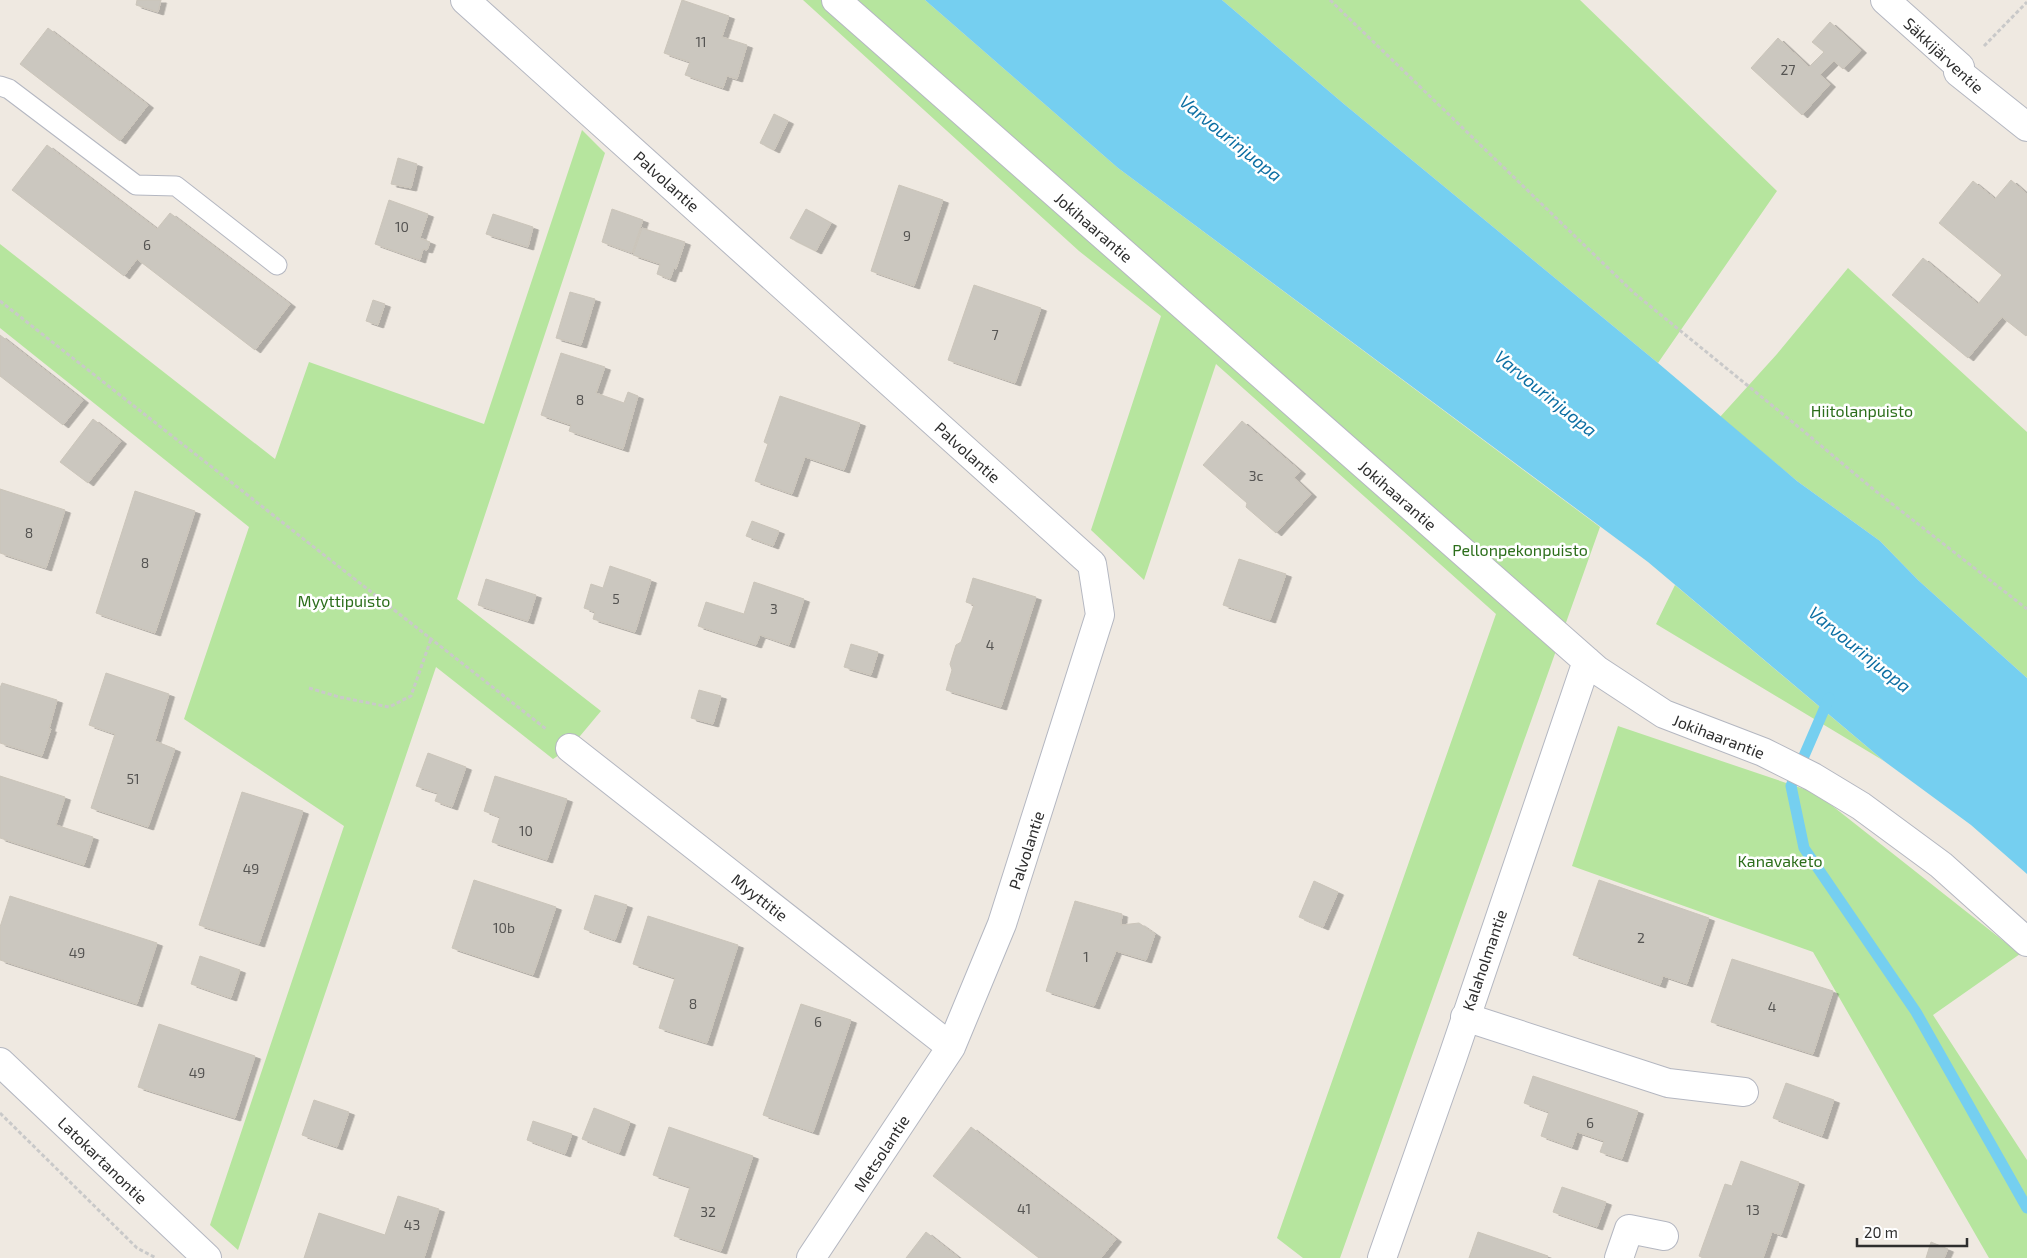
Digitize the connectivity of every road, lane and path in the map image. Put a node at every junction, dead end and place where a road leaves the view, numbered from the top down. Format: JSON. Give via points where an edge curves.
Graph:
{"nodes":[{"id":1,"x":465,"y":0,"type":"edge"},
{"id":2,"x":836,"y":0,"type":"edge"},
{"id":3,"x":1330,"y":0,"type":"edge"},
{"id":4,"x":1885,"y":0,"type":"edge"},
{"id":5,"x":2027,"y":2,"type":"edge"},
{"id":6,"x":1958,"y":72,"type":"junction"},
{"id":7,"x":0,"y":86,"type":"edge"},
{"id":8,"x":2027,"y":127,"type":"edge"},
{"id":9,"x":277,"y":265,"type":"dead end"},
{"id":10,"x":0,"y":301,"type":"edge"},
{"id":11,"x":2027,"y":609,"type":"edge"},
{"id":12,"x":431,"y":639,"type":"junction"},
{"id":13,"x":1586,"y":661,"type":"junction"},
{"id":14,"x":310,"y":688,"type":"dead end"},
{"id":15,"x":570,"y":748,"type":"joint"},
{"id":16,"x":2027,"y":942,"type":"edge"},
{"id":17,"x":1465,"y":1017,"type":"junction"},
{"id":18,"x":951,"y":1047,"type":"junction"},
{"id":19,"x":0,"y":1062,"type":"edge"},
{"id":20,"x":1744,"y":1092,"type":"dead end"},
{"id":21,"x":0,"y":1113,"type":"edge"},
{"id":22,"x":1664,"y":1236,"type":"dead end"},
{"id":23,"x":156,"y":1258,"type":"edge"},
{"id":24,"x":207,"y":1258,"type":"edge"},
{"id":25,"x":811,"y":1258,"type":"edge"},
{"id":26,"x":1382,"y":1258,"type":"edge"},
{"id":27,"x":1619,"y":1258,"type":"edge"}],
"edges":[{"from":1,"to":18,"type":"street","name":"Palvolantie","via":[[1092,564],[1100,615],[1002,924]]},
{"from":2,"to":13,"type":"street","name":"Jokihaarantie"},
{"from":3,"to":11,"type":"path","via":[[1634,293],[1873,489]]},
{"from":4,"to":6,"type":"street","name":"Säkkijärventie","via":[[1960,67]]},
{"from":5,"to":6,"type":"path"},
{"from":6,"to":8,"type":"street","name":"Säkkijärventie"},
{"from":7,"to":9,"type":"lane","via":[[9,89],[136,185],[176,186]]},
{"from":10,"to":12,"type":"path"},
{"from":12,"to":14,"type":"path","via":[[411,696],[389,707]]},
{"from":12,"to":15,"type":"path"},
{"from":13,"to":16,"type":"street","name":"Jokihaarantie","via":[[1664,714],[1763,752],[1814,777],[1861,806],[1941,864]]},
{"from":13,"to":17,"type":"street","name":"Kalaholmantie"},
{"from":15,"to":18,"type":"street","name":"Myyttitie"},
{"from":17,"to":20,"type":"street","via":[[1668,1083]]},
{"from":17,"to":26,"type":"street","name":"Kalaholmantie"},
{"from":18,"to":25,"type":"street","name":"Metsolantie"},
{"from":19,"to":24,"type":"street","name":"Latokartanontie"},
{"from":21,"to":23,"type":"path","via":[[137,1248]]},
{"from":22,"to":27,"type":"street","via":[[1629,1229]]}]}
